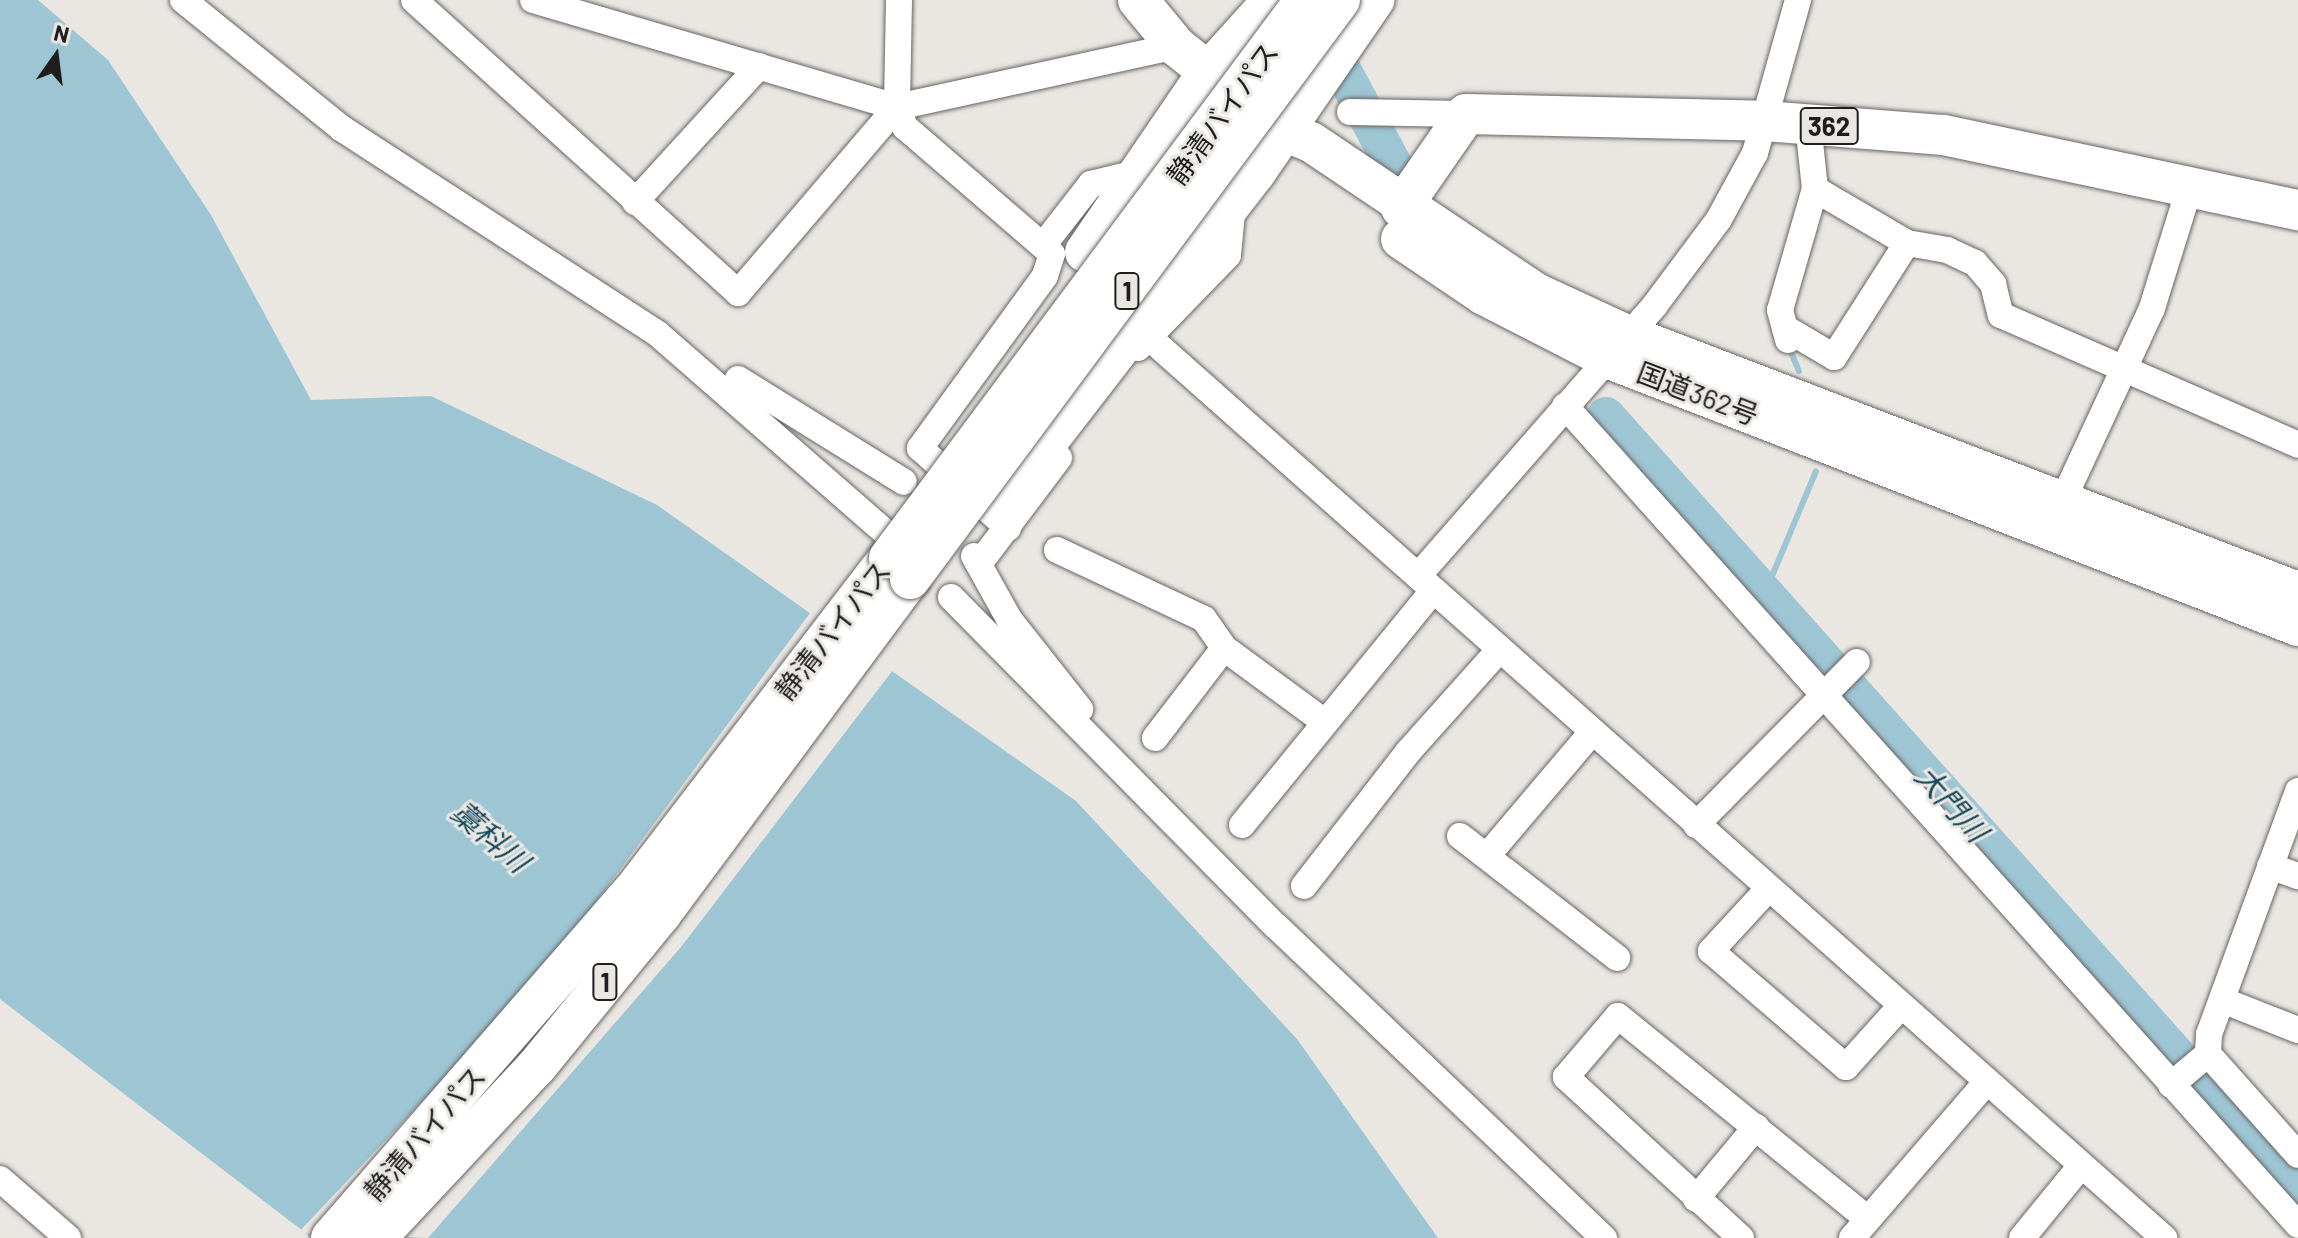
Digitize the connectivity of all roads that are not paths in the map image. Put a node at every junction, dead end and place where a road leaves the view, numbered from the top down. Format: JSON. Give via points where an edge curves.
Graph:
{"nodes":[{"id":1,"x":183,"y":0,"type":"edge"},
{"id":2,"x":414,"y":0,"type":"edge"},
{"id":3,"x":533,"y":0,"type":"edge"},
{"id":4,"x":899,"y":0,"type":"edge"},
{"id":5,"x":1138,"y":0,"type":"edge"},
{"id":6,"x":1273,"y":0,"type":"edge"},
{"id":7,"x":1305,"y":0,"type":"edge"},
{"id":8,"x":1340,"y":0,"type":"edge"},
{"id":9,"x":1374,"y":0,"type":"edge"},
{"id":10,"x":1798,"y":0,"type":"edge"},
{"id":11,"x":1176,"y":46,"type":"junction"},
{"id":12,"x":759,"y":66,"type":"junction"},
{"id":13,"x":1207,"y":73,"type":"junction"},
{"id":14,"x":897,"y":107,"type":"junction"},
{"id":15,"x":1350,"y":112,"type":"dead end"},
{"id":16,"x":1466,"y":114,"type":"junction"},
{"id":17,"x":1765,"y":121,"type":"junction"},
{"id":18,"x":1808,"y":124,"type":"junction"},
{"id":19,"x":1281,"y":130,"type":"junction"},
{"id":20,"x":1136,"y":173,"type":"junction"},
{"id":21,"x":2190,"y":186,"type":"junction"},
{"id":22,"x":1815,"y":189,"type":"junction"},
{"id":23,"x":635,"y":202,"type":"junction"},
{"id":24,"x":1233,"y":202,"type":"junction"},
{"id":25,"x":1401,"y":208,"type":"junction"},
{"id":26,"x":2298,"y":210,"type":"edge"},
{"id":27,"x":1045,"y":243,"type":"junction"},
{"id":28,"x":1907,"y":243,"type":"junction"},
{"id":29,"x":658,"y":334,"type":"junction"},
{"id":30,"x":1153,"y":341,"type":"junction"},
{"id":31,"x":1617,"y":346,"type":"junction"},
{"id":32,"x":2121,"y":369,"type":"junction"},
{"id":33,"x":1565,"y":406,"type":"junction"},
{"id":34,"x":2298,"y":445,"type":"edge"},
{"id":35,"x":904,"y":482,"type":"dead end"},
{"id":36,"x":2063,"y":500,"type":"junction"},
{"id":37,"x":1008,"y":528,"type":"junction"},
{"id":38,"x":887,"y":534,"type":"dead end"},
{"id":39,"x":1057,"y":550,"type":"dead end"},
{"id":40,"x":1426,"y":583,"type":"junction"},
{"id":41,"x":2298,"y":592,"type":"edge"},
{"id":42,"x":951,"y":597,"type":"dead end"},
{"id":43,"x":2298,"y":626,"type":"edge"},
{"id":44,"x":1224,"y":648,"type":"junction"},
{"id":45,"x":1500,"y":649,"type":"junction"},
{"id":46,"x":1857,"y":662,"type":"dead end"},
{"id":47,"x":1826,"y":693,"type":"junction"},
{"id":48,"x":1322,"y":720,"type":"junction"},
{"id":49,"x":1592,"y":732,"type":"junction"},
{"id":50,"x":1155,"y":738,"type":"dead end"},
{"id":51,"x":722,"y":772,"type":"junction"},
{"id":52,"x":1127,"y":778,"type":"junction"},
{"id":53,"x":2298,"y":791,"type":"edge"},
{"id":54,"x":746,"y":803,"type":"junction"},
{"id":55,"x":1242,"y":825,"type":"dead end"},
{"id":56,"x":1696,"y":825,"type":"junction"},
{"id":57,"x":1460,"y":836,"type":"dead end"},
{"id":58,"x":1487,"y":856,"type":"junction"},
{"id":59,"x":2270,"y":866,"type":"junction"},
{"id":60,"x":2298,"y":876,"type":"edge"},
{"id":61,"x":1304,"y":886,"type":"dead end"},
{"id":62,"x":1769,"y":888,"type":"junction"},
{"id":63,"x":1617,"y":958,"type":"dead end"},
{"id":64,"x":2222,"y":1000,"type":"junction"},
{"id":65,"x":1900,"y":1007,"type":"junction"},
{"id":66,"x":2298,"y":1030,"type":"edge"},
{"id":67,"x":2208,"y":1054,"type":"junction"},
{"id":68,"x":1985,"y":1084,"type":"junction"},
{"id":69,"x":2171,"y":1085,"type":"junction"},
{"id":70,"x":436,"y":1121,"type":"junction"},
{"id":71,"x":1756,"y":1127,"type":"junction"},
{"id":72,"x":458,"y":1155,"type":"junction"},
{"id":73,"x":2298,"y":1155,"type":"edge"},
{"id":74,"x":2079,"y":1168,"type":"junction"},
{"id":75,"x":0,"y":1179,"type":"edge"},
{"id":76,"x":1696,"y":1199,"type":"junction"},
{"id":77,"x":2298,"y":1225,"type":"edge"},
{"id":78,"x":1860,"y":1228,"type":"edge"},
{"id":79,"x":68,"y":1238,"type":"edge"},
{"id":80,"x":309,"y":1238,"type":"edge"},
{"id":81,"x":331,"y":1238,"type":"edge"},
{"id":82,"x":376,"y":1238,"type":"edge"},
{"id":83,"x":391,"y":1238,"type":"edge"},
{"id":84,"x":1604,"y":1238,"type":"edge"},
{"id":85,"x":1741,"y":1238,"type":"edge"},
{"id":86,"x":2022,"y":1238,"type":"edge"},
{"id":87,"x":2164,"y":1238,"type":"edge"}],
"edges":[{"from":1,"to":29,"type":"street","via":[[341,128]]},
{"from":2,"to":23,"type":"street"},
{"from":3,"to":12,"type":"street"},
{"from":4,"to":14,"type":"street"},
{"from":5,"to":11,"type":"highway"},
{"from":6,"to":13,"type":"highway","number":"1"},
{"from":7,"to":51,"type":"highway","name":"静清バイパス","number":"1","bridge":true},
{"from":8,"to":54,"type":"highway","name":"静清バイパス","number":"1","bridge":true},
{"from":9,"to":19,"type":"highway","number":"1"},
{"from":10,"to":17,"type":"street"},
{"from":11,"to":13,"type":"highway"},
{"from":11,"to":14,"type":"street"},
{"from":12,"to":14,"type":"street"},
{"from":12,"to":23,"type":"street"},
{"from":13,"to":19,"type":"highway"},
{"from":13,"to":20,"type":"highway","number":"1"},
{"from":14,"to":23,"type":"street","via":[[738,293]]},
{"from":14,"to":27,"type":"street","via":[[905,127],[943,164]]},
{"from":15,"to":16,"type":"street"},
{"from":16,"to":17,"type":"highway","number":"362"},
{"from":16,"to":25,"type":"highway"},
{"from":17,"to":18,"type":"highway","number":"362"},
{"from":17,"to":31,"type":"street","via":[[1719,219]]},
{"from":18,"to":21,"type":"highway","number":"362","via":[[1944,135]]},
{"from":18,"to":22,"type":"street"},
{"from":19,"to":24,"type":"highway","number":"1"},
{"from":19,"to":25,"type":"highway","name":"国道362号","via":[[1311,142]]},
{"from":19,"to":31,"type":"highway","name":"国道362号","via":[[1298,160],[1484,295]]},
{"from":20,"to":27,"type":"street","via":[[1091,184]]},
{"from":20,"to":51,"type":"highway","number":"1","via":[[1085,252],[895,511]]},
{"from":21,"to":26,"type":"highway","number":"362"},
{"from":21,"to":32,"type":"street","via":[[2152,308]]},
{"from":22,"to":28,"type":"street"},
{"from":22,"to":28,"type":"street","via":[[1780,310],[1787,334],[1834,357]]},
{"from":24,"to":30,"type":"street","via":[[1228,255]]},
{"from":24,"to":54,"type":"highway","number":"1","via":[[926,596]]},
{"from":25,"to":31,"type":"highway","name":"国道362号"},
{"from":27,"to":37,"type":"street","via":[[1052,254],[1045,276],[920,448]]},
{"from":28,"to":32,"type":"street","via":[[1975,263],[1993,284],[2001,315]]},
{"from":29,"to":35,"type":"street"},
{"from":29,"to":38,"type":"street"},
{"from":30,"to":37,"type":"street","via":[[1141,343]]},
{"from":30,"to":40,"type":"street"},
{"from":31,"to":33,"type":"street"},
{"from":31,"to":36,"type":"highway","name":"国道362号"},
{"from":31,"to":43,"type":"highway","name":"国道362号"},
{"from":32,"to":34,"type":"street"},
{"from":32,"to":36,"type":"street"},
{"from":33,"to":40,"type":"street"},
{"from":33,"to":47,"type":"street"},
{"from":36,"to":41,"type":"highway","name":"国道362号"},
{"from":37,"to":52,"type":"street","via":[[977,560],[1009,619]]},
{"from":39,"to":44,"type":"street","via":[[1204,619]]},
{"from":40,"to":45,"type":"street"},
{"from":40,"to":48,"type":"street"},
{"from":42,"to":52,"type":"street"},
{"from":44,"to":48,"type":"street"},
{"from":44,"to":50,"type":"street"},
{"from":45,"to":49,"type":"street"},
{"from":45,"to":61,"type":"street","via":[[1408,752]]},
{"from":46,"to":47,"type":"street"},
{"from":47,"to":56,"type":"street"},
{"from":47,"to":69,"type":"street"},
{"from":48,"to":55,"type":"street"},
{"from":49,"to":56,"type":"street"},
{"from":49,"to":58,"type":"street"},
{"from":51,"to":70,"type":"highway","name":"静清バイパス","number":"1","via":[[640,882]]},
{"from":52,"to":84,"type":"street"},
{"from":53,"to":59,"type":"street"},
{"from":54,"to":72,"type":"highway","name":"静清バイパス","number":"1"},
{"from":56,"to":62,"type":"street"},
{"from":57,"to":58,"type":"street"},
{"from":58,"to":63,"type":"street"},
{"from":59,"to":60,"type":"street"},
{"from":59,"to":64,"type":"street"},
{"from":62,"to":65,"type":"street"},
{"from":62,"to":65,"type":"street","via":[[1711,951],[1846,1067]]},
{"from":64,"to":66,"type":"street"},
{"from":64,"to":67,"type":"street"},
{"from":65,"to":68,"type":"street"},
{"from":67,"to":69,"type":"street"},
{"from":67,"to":73,"type":"street"},
{"from":68,"to":74,"type":"street"},
{"from":68,"to":78,"type":"street"},
{"from":69,"to":77,"type":"street"},
{"from":70,"to":80,"type":"highway","number":"1"},
{"from":70,"to":81,"type":"highway","name":"静清バイパス","number":"1"},
{"from":71,"to":76,"type":"street"},
{"from":71,"to":76,"type":"street","via":[[1618,1016],[1574,1067],[1566,1077]]},
{"from":71,"to":78,"type":"street"},
{"from":72,"to":82,"type":"highway","name":"静清バイパス","number":"1"},
{"from":72,"to":83,"type":"highway","number":"1"},
{"from":74,"to":86,"type":"street"},
{"from":74,"to":87,"type":"street"},
{"from":75,"to":79,"type":"street"},
{"from":76,"to":85,"type":"street"}]}
